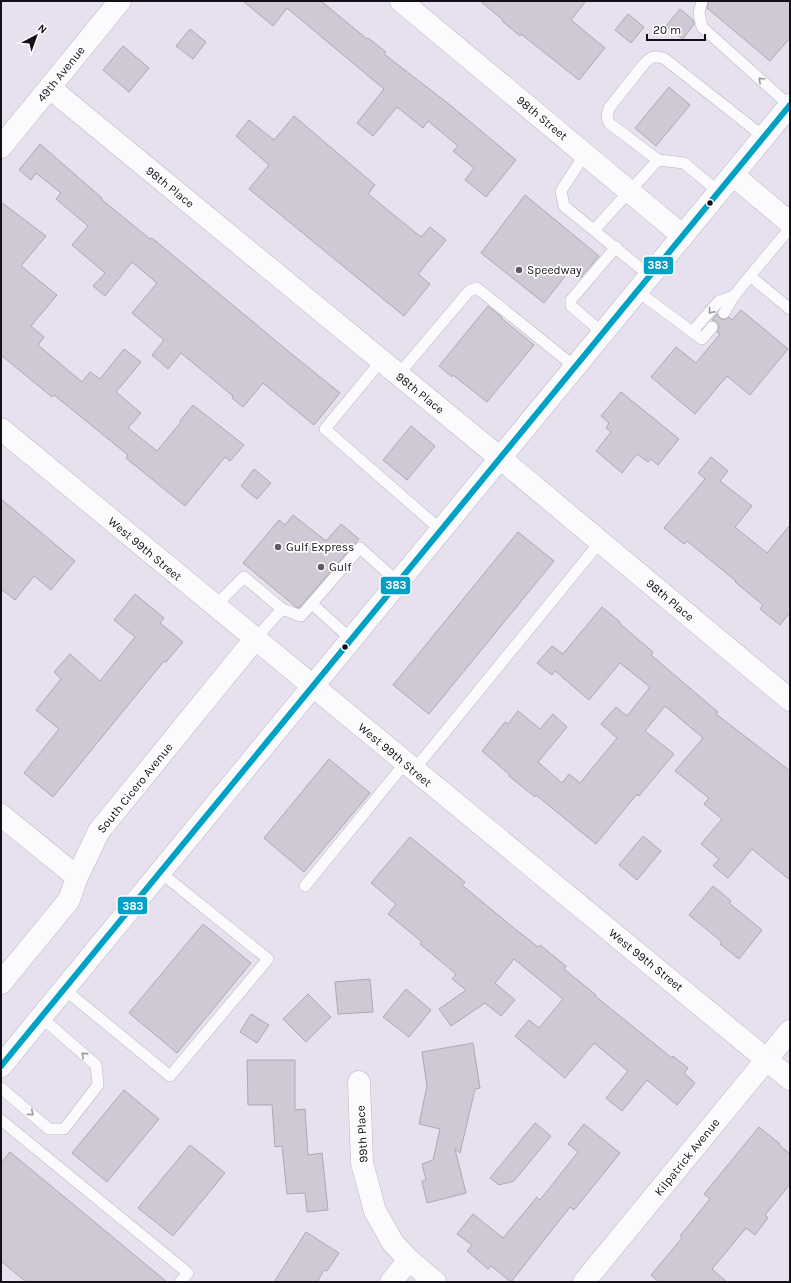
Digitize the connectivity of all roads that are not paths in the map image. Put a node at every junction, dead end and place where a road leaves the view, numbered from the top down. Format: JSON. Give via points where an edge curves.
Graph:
{"nodes":[{"id":1,"x":120,"y":1,"type":"edge"},
{"id":2,"x":401,"y":1,"type":"edge"},
{"id":3,"x":702,"y":1,"type":"edge"},
{"id":4,"x":50,"y":88,"type":"junction"},
{"id":5,"x":790,"y":106,"type":"edge"},
{"id":6,"x":764,"y":137,"type":"junction"},
{"id":7,"x":1,"y":147,"type":"edge"},
{"id":8,"x":585,"y":154,"type":"junction"},
{"id":9,"x":658,"y":160,"type":"junction"},
{"id":10,"x":733,"y":175,"type":"junction"},
{"id":11,"x":629,"y":191,"type":"junction"},
{"id":12,"x":719,"y":192,"type":"junction"},
{"id":13,"x":790,"y":223,"type":"edge"},
{"id":14,"x":790,"y":228,"type":"edge"},
{"id":15,"x":594,"y":230,"type":"junction"},
{"id":16,"x":683,"y":236,"type":"junction"},
{"id":17,"x":616,"y":247,"type":"junction"},
{"id":18,"x":750,"y":276,"type":"junction"},
{"id":19,"x":644,"y":283,"type":"junction"},
{"id":20,"x":734,"y":296,"type":"junction"},
{"id":21,"x":790,"y":309,"type":"edge"},
{"id":22,"x":724,"y":313,"type":"dead end"},
{"id":23,"x":712,"y":327,"type":"dead end"},
{"id":24,"x":692,"y":332,"type":"junction"},
{"id":25,"x":603,"y":333,"type":"junction"},
{"id":26,"x":381,"y":361,"type":"junction"},
{"id":27,"x":575,"y":367,"type":"junction"},
{"id":28,"x":398,"y":375,"type":"junction"},
{"id":29,"x":1,"y":429,"type":"edge"},
{"id":30,"x":500,"y":458,"type":"junction"},
{"id":31,"x":441,"y":530,"type":"junction"},
{"id":32,"x":600,"y":542,"type":"junction"},
{"id":33,"x":398,"y":582,"type":"junction"},
{"id":34,"x":312,"y":604,"type":"junction"},
{"id":35,"x":214,"y":606,"type":"junction"},
{"id":36,"x":282,"y":609,"type":"junction"},
{"id":37,"x":255,"y":639,"type":"junction"},
{"id":38,"x":351,"y":639,"type":"junction"},
{"id":39,"x":312,"y":686,"type":"junction"},
{"id":40,"x":790,"y":700,"type":"edge"},
{"id":41,"x":409,"y":766,"type":"junction"},
{"id":42,"x":1,"y":815,"type":"edge"},
{"id":43,"x":160,"y":872,"type":"junction"},
{"id":44,"x":77,"y":877,"type":"junction"},
{"id":45,"x":305,"y":886,"type":"dead end"},
{"id":46,"x":1,"y":983,"type":"edge"},
{"id":47,"x":64,"y":989,"type":"junction"},
{"id":48,"x":41,"y":1017,"type":"junction"},
{"id":49,"x":790,"y":1031,"type":"edge"},
{"id":50,"x":767,"y":1060,"type":"junction"},
{"id":51,"x":1,"y":1066,"type":"edge"},
{"id":52,"x":790,"y":1079,"type":"edge"},
{"id":53,"x":360,"y":1082,"type":"dead end"},
{"id":54,"x":1,"y":1088,"type":"edge"},
{"id":55,"x":1,"y":1120,"type":"edge"},
{"id":56,"x":409,"y":1260,"type":"junction"},
{"id":57,"x":180,"y":1282,"type":"edge"},
{"id":58,"x":391,"y":1282,"type":"edge"},
{"id":59,"x":435,"y":1282,"type":"edge"},
{"id":60,"x":584,"y":1282,"type":"edge"}],
"edges":[{"from":1,"to":4,"type":"street","name":"49th Avenue"},
{"from":2,"to":8,"type":"street","name":"98th Street"},
{"from":5,"to":3,"type":"lane","one_way":true,"via":[[702,27],[698,13]]},
{"from":4,"to":7,"type":"street","name":"49th Avenue"},
{"from":4,"to":26,"type":"street","name":"98th Place"},
{"from":5,"to":6,"type":"street"},
{"from":6,"to":9,"type":"lane","via":[[658,56],[650,58],[609,108],[606,116],[610,123]]},
{"from":6,"to":10,"type":"street"},
{"from":8,"to":11,"type":"street","name":"98th Street"},
{"from":8,"to":15,"type":"lane","via":[[561,191],[564,206]]},
{"from":9,"to":11,"type":"lane"},
{"from":9,"to":12,"type":"lane","via":[[684,163]]},
{"from":10,"to":12,"type":"street"},
{"from":10,"to":13,"type":"street"},
{"from":11,"to":15,"type":"lane"},
{"from":11,"to":16,"type":"street","name":"98th Street"},
{"from":12,"to":16,"type":"street"},
{"from":14,"to":18,"type":"lane"},
{"from":15,"to":17,"type":"lane"},
{"from":16,"to":19,"type":"street"},
{"from":17,"to":19,"type":"lane"},
{"from":17,"to":25,"type":"lane","via":[[571,300],[571,306]]},
{"from":18,"to":20,"type":"lane"},
{"from":18,"to":21,"type":"lane"},
{"from":19,"to":24,"type":"lane"},
{"from":19,"to":25,"type":"street"},
{"from":20,"to":22,"type":"lane"},
{"from":20,"to":24,"type":"lane","one_way":true,"via":[[719,301]]},
{"from":23,"to":24,"type":"lane","via":[[702,339]]},
{"from":25,"to":27,"type":"street"},
{"from":26,"to":28,"type":"street","name":"98th Place"},
{"from":26,"to":31,"type":"lane","via":[[326,429]]},
{"from":27,"to":28,"type":"lane","via":[[477,288],[469,291]]},
{"from":27,"to":30,"type":"street"},
{"from":28,"to":30,"type":"street","name":"98th Place"},
{"from":29,"to":35,"type":"street","name":"West 99th Street"},
{"from":30,"to":31,"type":"street"},
{"from":30,"to":32,"type":"street","name":"98th Place"},
{"from":31,"to":33,"type":"street"},
{"from":32,"to":40,"type":"street","name":"98th Place"},
{"from":32,"to":41,"type":"lane"},
{"from":33,"to":34,"type":"lane","via":[[360,548]]},
{"from":33,"to":38,"type":"street"},
{"from":34,"to":36,"type":"lane","via":[[301,616]]},
{"from":34,"to":38,"type":"lane"},
{"from":35,"to":36,"type":"lane","via":[[244,577]]},
{"from":35,"to":37,"type":"street","name":"West 99th Street"},
{"from":36,"to":37,"type":"lane"},
{"from":37,"to":39,"type":"street","name":"West 99th Street"},
{"from":37,"to":44,"type":"street","name":"South Cicero Avenue","via":[[99,831]]},
{"from":38,"to":39,"type":"street"},
{"from":39,"to":41,"type":"street","name":"West 99th Street"},
{"from":39,"to":43,"type":"street"},
{"from":41,"to":45,"type":"lane"},
{"from":41,"to":50,"type":"street","name":"West 99th Street"},
{"from":42,"to":44,"type":"street"},
{"from":43,"to":47,"type":"street"},
{"from":43,"to":47,"type":"lane","via":[[268,959],[170,1076]]},
{"from":44,"to":46,"type":"street","name":"South Cicero Avenue","via":[[69,900]]},
{"from":47,"to":48,"type":"street"},
{"from":48,"to":51,"type":"street"},
{"from":54,"to":48,"type":"lane","one_way":true,"via":[[49,1129],[64,1129],[98,1085],[96,1065]]},
{"from":49,"to":50,"type":"street","name":"Kilpatrick Avenue"},
{"from":50,"to":52,"type":"street","name":"West 99th Street"},
{"from":50,"to":60,"type":"street","name":"Kilpatrick Avenue"},
{"from":53,"to":56,"type":"street","name":"99th Place","via":[[362,1163],[376,1211],[393,1243]]},
{"from":55,"to":57,"type":"lane","via":[[188,1273]]},
{"from":56,"to":58,"type":"street"},
{"from":56,"to":59,"type":"street","name":"99th Place"}]}
